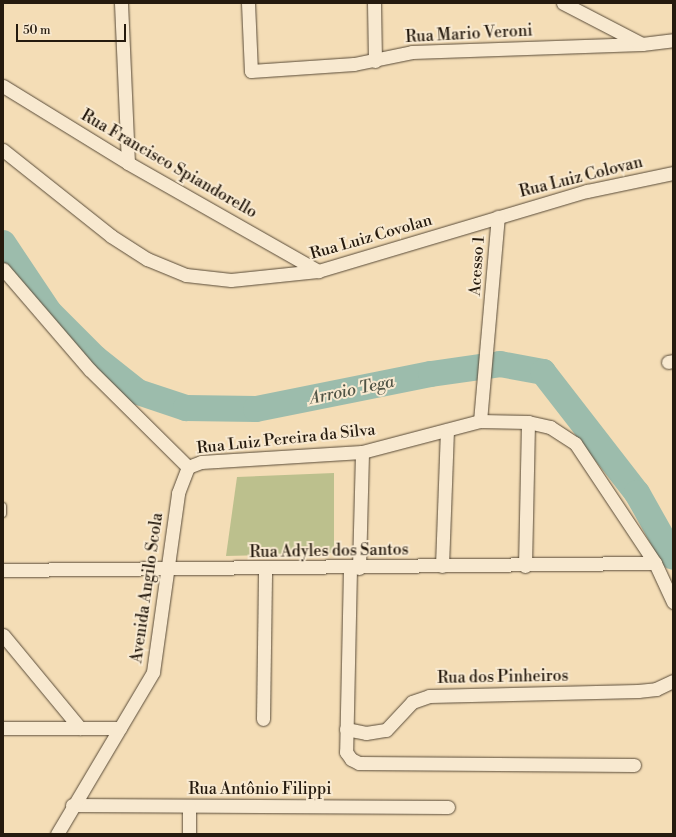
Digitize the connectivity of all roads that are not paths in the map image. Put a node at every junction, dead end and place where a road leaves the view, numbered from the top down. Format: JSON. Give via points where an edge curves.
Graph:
{"nodes":[{"id":1,"x":121,"y":3,"type":"edge"},
{"id":2,"x":248,"y":3,"type":"edge"},
{"id":3,"x":374,"y":3,"type":"edge"},
{"id":4,"x":563,"y":3,"type":"edge"},
{"id":5,"x":673,"y":40,"type":"edge"},
{"id":6,"x":642,"y":44,"type":"junction"},
{"id":7,"x":375,"y":61,"type":"junction"},
{"id":8,"x":3,"y":86,"type":"edge"},
{"id":9,"x":3,"y":150,"type":"edge"},
{"id":10,"x":128,"y":163,"type":"junction"},
{"id":11,"x":673,"y":172,"type":"edge"},
{"id":12,"x":498,"y":217,"type":"junction"},
{"id":13,"x":3,"y":269,"type":"edge"},
{"id":14,"x":318,"y":271,"type":"junction"},
{"id":15,"x":480,"y":421,"type":"junction"},
{"id":16,"x":528,"y":422,"type":"junction"},
{"id":17,"x":447,"y":430,"type":"junction"},
{"id":18,"x":362,"y":452,"type":"junction"},
{"id":19,"x":188,"y":467,"type":"junction"},
{"id":20,"x":3,"y":506,"type":"edge"},
{"id":21,"x":3,"y":514,"type":"edge"},
{"id":22,"x":655,"y":563,"type":"junction"},
{"id":23,"x":442,"y":566,"type":"junction"},
{"id":24,"x":525,"y":566,"type":"junction"},
{"id":25,"x":166,"y":567,"type":"junction"},
{"id":26,"x":354,"y":568,"type":"junction"},
{"id":27,"x":265,"y":569,"type":"junction"},
{"id":28,"x":3,"y":570,"type":"edge"},
{"id":29,"x":673,"y":602,"type":"edge"},
{"id":30,"x":3,"y":636,"type":"edge"},
{"id":31,"x":673,"y":681,"type":"edge"},
{"id":32,"x":263,"y":719,"type":"dead end"},
{"id":33,"x":3,"y":728,"type":"edge"},
{"id":34,"x":80,"y":728,"type":"junction"},
{"id":35,"x":120,"y":728,"type":"junction"},
{"id":36,"x":346,"y":729,"type":"junction"},
{"id":37,"x":634,"y":765,"type":"dead end"},
{"id":38,"x":72,"y":805,"type":"junction"},
{"id":39,"x":189,"y":806,"type":"junction"},
{"id":40,"x":448,"y":807,"type":"dead end"},
{"id":41,"x":57,"y":834,"type":"edge"},
{"id":42,"x":189,"y":834,"type":"edge"}],
"edges":[{"from":1,"to":10,"type":"street"},
{"from":2,"to":7,"type":"street","name":"Rua Mario Veroni","via":[[251,71]]},
{"from":3,"to":7,"type":"street"},
{"from":4,"to":6,"type":"street"},
{"from":5,"to":6,"type":"street","name":"Rua Mario Veroni"},
{"from":6,"to":7,"type":"street","name":"Rua Mario Veroni","via":[[419,52]]},
{"from":8,"to":10,"type":"street","name":"Rua Francisco Spiandorello"},
{"from":9,"to":14,"type":"street","name":"Rua Luiz Covolan","via":[[111,236],[147,259],[180,272],[231,280]]},
{"from":10,"to":14,"type":"street","name":"Rua Francisco Spiandorello"},
{"from":11,"to":12,"type":"street","name":"Rua Luiz Colovan","via":[[587,191]]},
{"from":12,"to":14,"type":"street","name":"Rua Luiz Covolan"},
{"from":12,"to":15,"type":"street","name":"Acesso 1"},
{"from":13,"to":19,"type":"street","via":[[90,370]]},
{"from":15,"to":16,"type":"street","name":"Rua Luiz Pereira da Silva"},
{"from":15,"to":17,"type":"street","name":"Rua Luiz Pereira da Silva"},
{"from":16,"to":22,"type":"street","name":"Rua Luiz Pereira da Silva","via":[[550,427],[575,443]]},
{"from":16,"to":24,"type":"street"},
{"from":17,"to":18,"type":"street","name":"Rua Luiz Pereira da Silva"},
{"from":17,"to":23,"type":"street"},
{"from":18,"to":19,"type":"street","name":"Rua Luiz Pereira da Silva","via":[[201,462]]},
{"from":18,"to":26,"type":"street"},
{"from":19,"to":25,"type":"street","name":"Avenida Angilo Scola","via":[[178,493]]},
{"from":20,"to":21,"type":"lane"},
{"from":22,"to":24,"type":"street","name":"Rua Adyles dos Santos"},
{"from":22,"to":29,"type":"street","name":"Rua Luiz Pereira da Silva"},
{"from":23,"to":24,"type":"street","name":"Rua Adyles dos Santos"},
{"from":23,"to":26,"type":"street","name":"Rua Adyles dos Santos"},
{"from":25,"to":27,"type":"street","name":"Rua Adyles dos Santos"},
{"from":25,"to":28,"type":"street","name":"Rua Adyles dos Santos"},
{"from":25,"to":35,"type":"street","name":"Avenida Angilo Scola","via":[[153,672]]},
{"from":26,"to":27,"type":"street","name":"Rua Adyles dos Santos"},
{"from":26,"to":36,"type":"street"},
{"from":27,"to":32,"type":"street"},
{"from":30,"to":34,"type":"street"},
{"from":31,"to":36,"type":"street","name":"Rua dos Pinheiros","via":[[656,689],[638,691],[429,696],[412,702],[386,730],[366,733]]},
{"from":33,"to":34,"type":"street"},
{"from":34,"to":35,"type":"street"},
{"from":35,"to":38,"type":"street","name":"Avenida Angilo Scola"},
{"from":36,"to":37,"type":"street","via":[[346,752],[360,764]]},
{"from":38,"to":39,"type":"street","name":"Rua Antônio Filippi"},
{"from":38,"to":41,"type":"street","name":"Avenida Angilo Scola"},
{"from":39,"to":40,"type":"street","name":"Rua Antônio Filippi"},
{"from":39,"to":42,"type":"street"}]}
